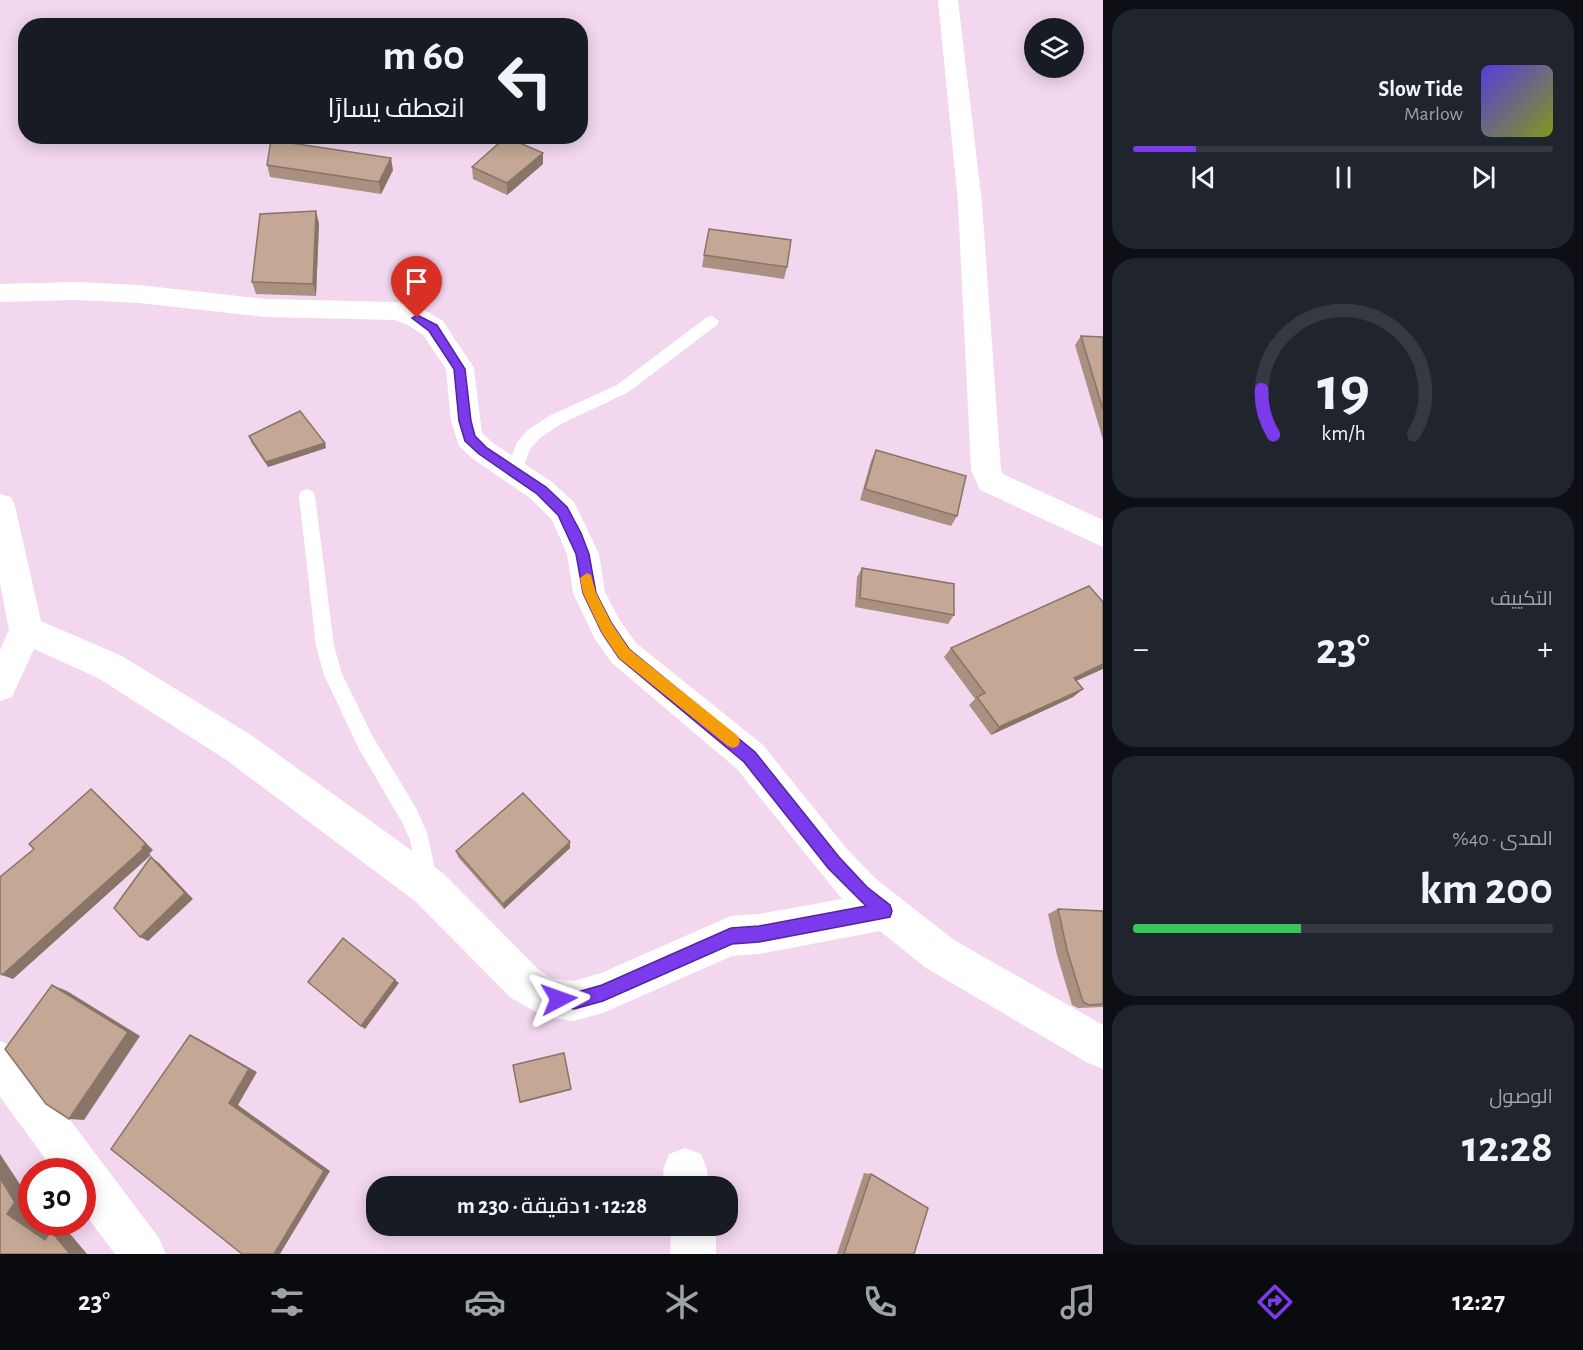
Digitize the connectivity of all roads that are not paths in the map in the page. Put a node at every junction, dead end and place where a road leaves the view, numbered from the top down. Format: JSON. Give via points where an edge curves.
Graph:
{"nodes":[{"id":1,"x":948,"y":0,"type":"edge"},
{"id":2,"x":0,"y":293,"type":"edge"},
{"id":3,"x":712,"y":321,"type":"dead end"},
{"id":4,"x":514,"y":471,"type":"junction"},
{"id":5,"x":307,"y":496,"type":"dead end"},
{"id":6,"x":0,"y":506,"type":"edge"},
{"id":7,"x":1103,"y":534,"type":"edge"},
{"id":8,"x":26,"y":630,"type":"junction"},
{"id":9,"x":0,"y":686,"type":"edge"},
{"id":10,"x":429,"y":887,"type":"junction"},
{"id":11,"x":884,"y":911,"type":"junction"},
{"id":12,"x":1103,"y":1048,"type":"edge"},
{"id":13,"x":0,"y":1062,"type":"edge"},
{"id":14,"x":72,"y":1158,"type":"edge"},
{"id":15,"x":96,"y":1191,"type":"edge"},
{"id":16,"x":693,"y":1236,"type":"edge"},
{"id":17,"x":143,"y":1254,"type":"edge"},
{"id":18,"x":693,"y":1254,"type":"edge"}],
"edges":[{"from":1,"to":7,"type":"street","via":[[970,203],[986,470],[991,482]]},
{"from":2,"to":4,"type":"street","via":[[139,294],[266,308],[396,311],[417,318],[433,328],[459,369],[469,438]]},
{"from":3,"to":4,"type":"lane","via":[[622,389],[534,434],[522,446]]},
{"from":4,"to":11,"type":"street","via":[[563,511],[583,554],[589,593],[624,654],[750,757],[834,862]]},
{"from":5,"to":10,"type":"lane","via":[[325,646],[333,675],[366,743],[409,815],[420,840]]},
{"from":6,"to":8,"type":"street"},
{"from":8,"to":9,"type":"street"},
{"from":8,"to":10,"type":"street","via":[[110,667],[238,747]]},
{"from":10,"to":11,"type":"street","via":[[525,984],[545,997],[574,1001],[603,993],[731,936]]},
{"from":11,"to":12,"type":"street","via":[[940,954]]},
{"from":13,"to":14,"type":"street"},
{"from":15,"to":17,"type":"street"},
{"from":16,"to":18,"type":"street"}]}
